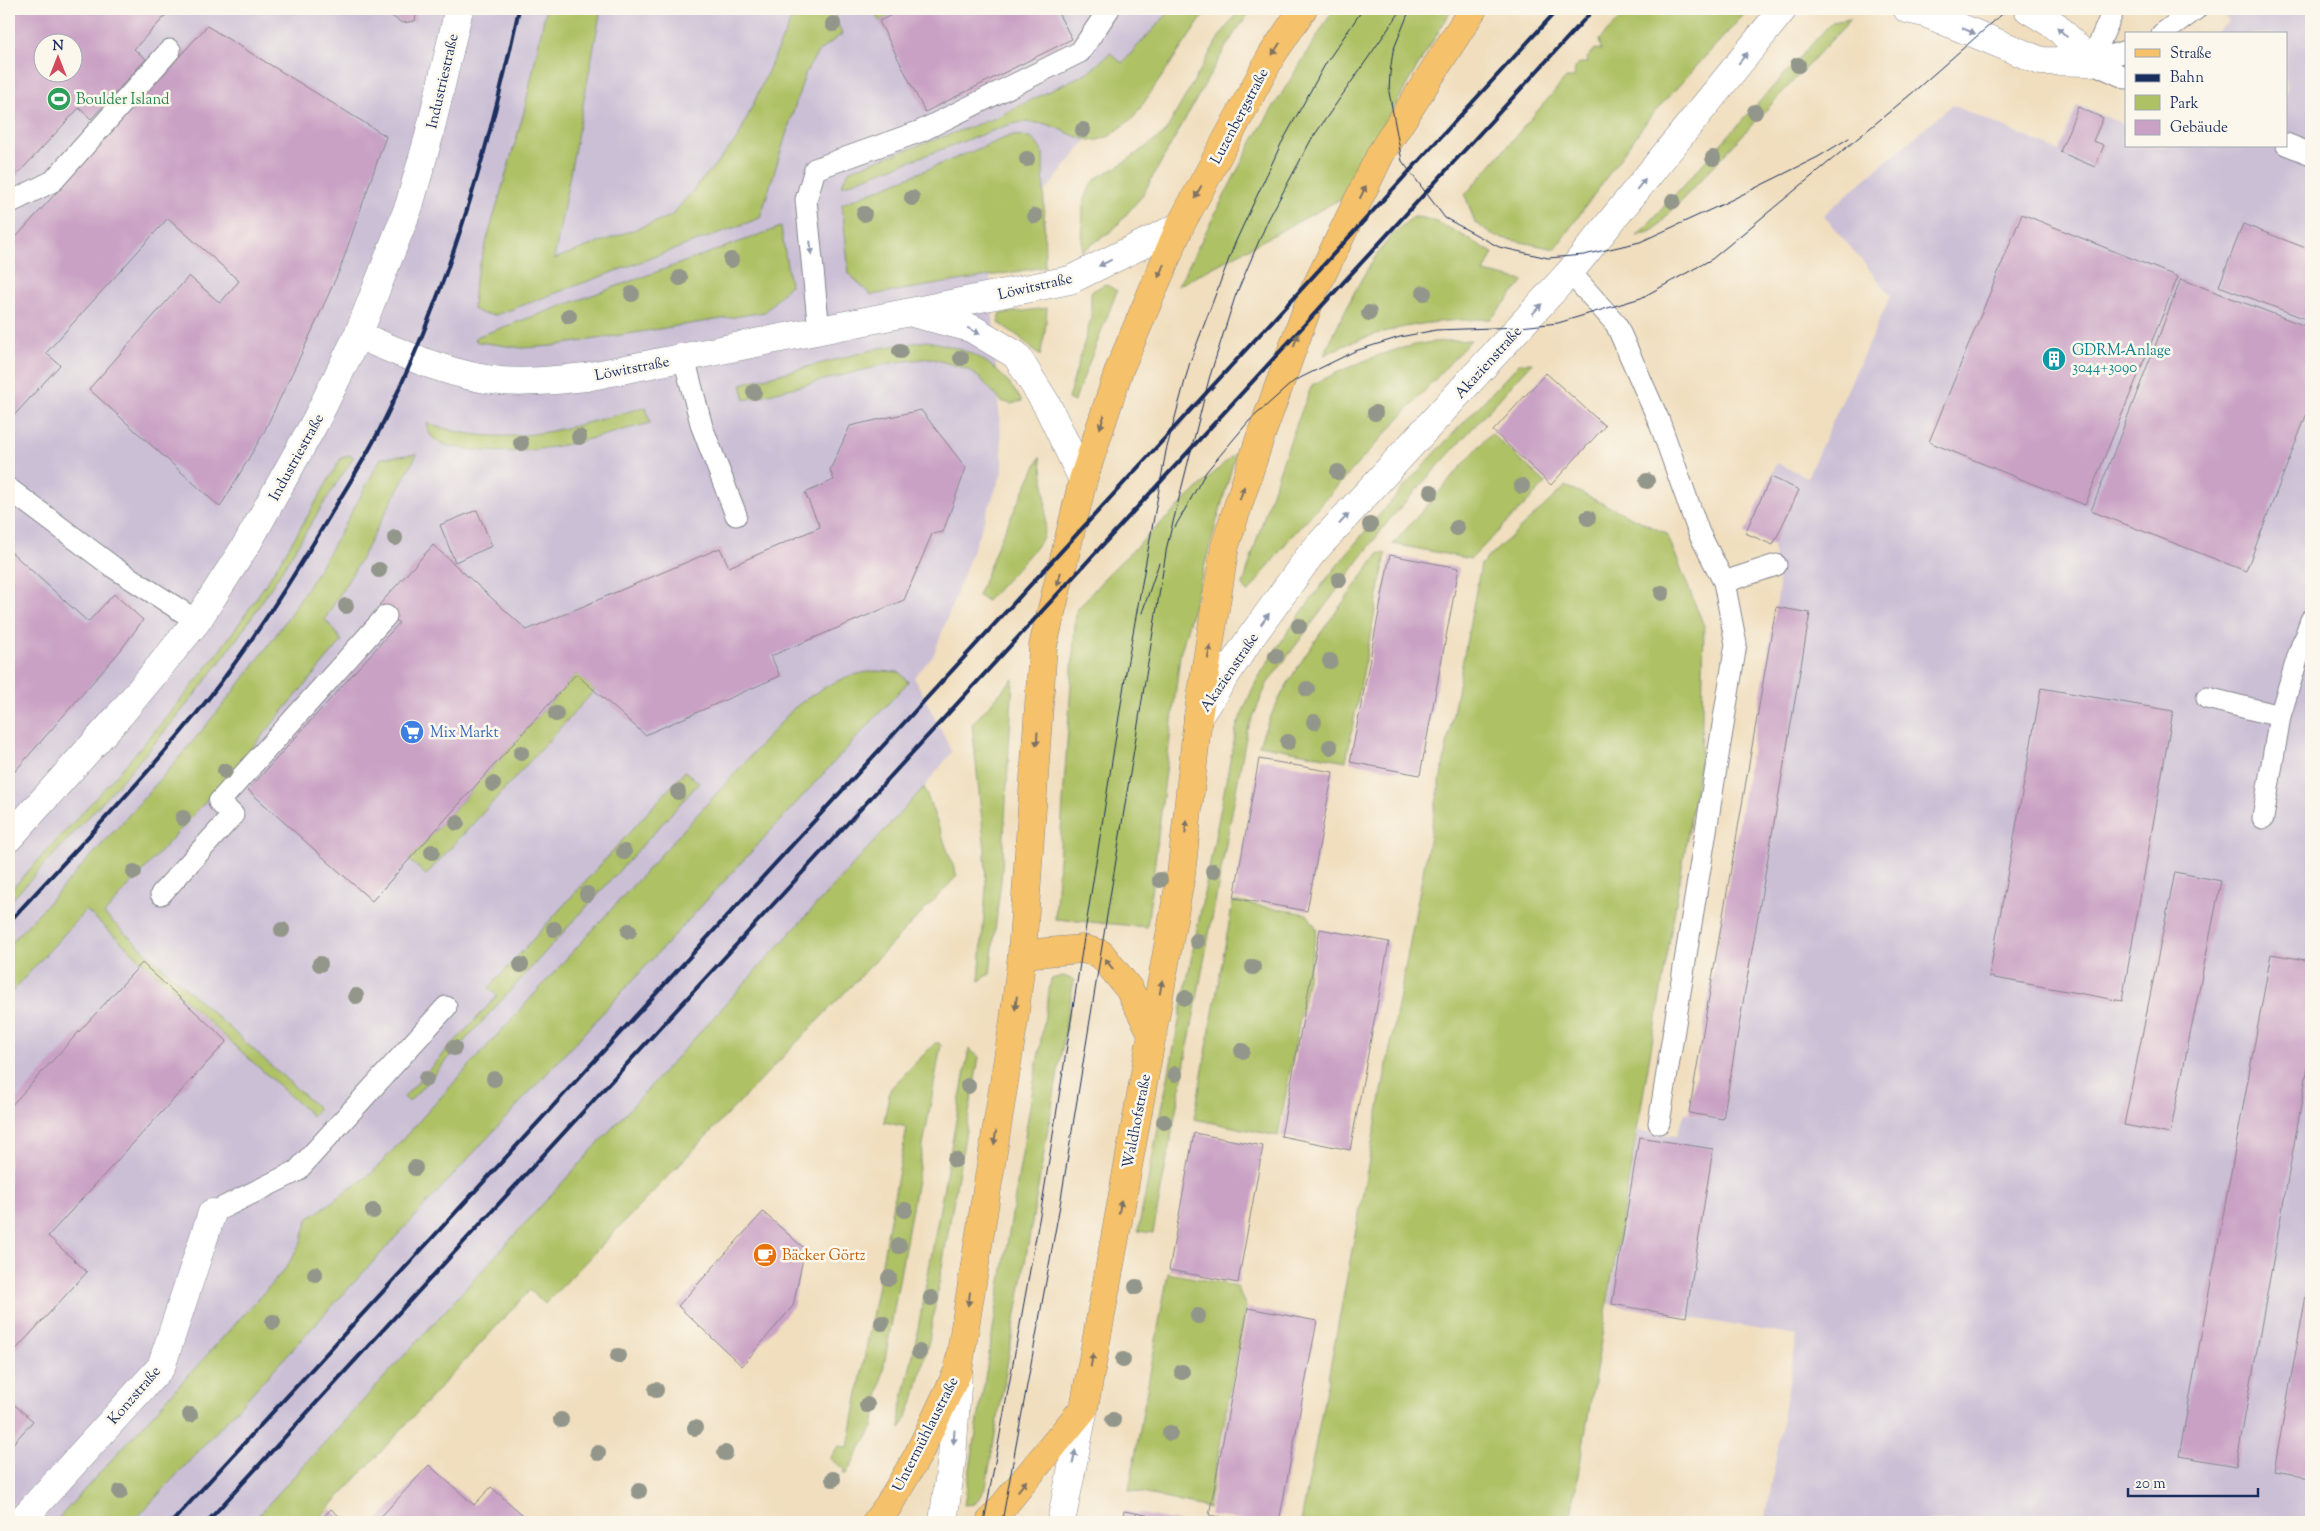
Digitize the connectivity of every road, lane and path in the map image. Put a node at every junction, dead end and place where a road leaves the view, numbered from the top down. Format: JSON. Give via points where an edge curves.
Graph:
{"nodes":[{"id":1,"x":459,"y":9,"type":"edge"},
{"id":2,"x":1109,"y":9,"type":"edge"},
{"id":3,"x":1303,"y":9,"type":"edge"},
{"id":4,"x":1474,"y":9,"type":"edge"},
{"id":5,"x":1783,"y":9,"type":"edge"},
{"id":6,"x":1908,"y":9,"type":"edge"},
{"id":7,"x":2028,"y":9,"type":"edge"},
{"id":8,"x":2114,"y":9,"type":"edge"},
{"id":9,"x":2196,"y":9,"type":"edge"},
{"id":10,"x":2165,"y":32,"type":"edge"},
{"id":11,"x":170,"y":50,"type":"dead end"},
{"id":12,"x":2125,"y":51,"type":"edge"},
{"id":13,"x":2091,"y":62,"type":"junction"},
{"id":14,"x":2125,"y":78,"type":"edge"},
{"id":15,"x":2288,"y":145,"type":"edge"},
{"id":16,"x":2311,"y":154,"type":"edge"},
{"id":17,"x":9,"y":203,"type":"edge"},
{"id":18,"x":1180,"y":226,"type":"junction"},
{"id":19,"x":1570,"y":272,"type":"junction"},
{"id":20,"x":910,"y":313,"type":"junction"},
{"id":21,"x":819,"y":331,"type":"junction"},
{"id":22,"x":358,"y":335,"type":"junction"},
{"id":23,"x":684,"y":358,"type":"junction"},
{"id":24,"x":1083,"y":480,"type":"junction"},
{"id":25,"x":9,"y":489,"type":"edge"},
{"id":26,"x":736,"y":515,"type":"dead end"},
{"id":27,"x":1776,"y":565,"type":"dead end"},
{"id":28,"x":1724,"y":582,"type":"junction"},
{"id":29,"x":386,"y":616,"type":"dead end"},
{"id":30,"x":2311,"y":620,"type":"edge"},
{"id":31,"x":197,"y":621,"type":"junction"},
{"id":32,"x":2305,"y":655,"type":"edge"},
{"id":33,"x":2207,"y":698,"type":"dead end"},
{"id":34,"x":2280,"y":716,"type":"junction"},
{"id":35,"x":1198,"y":717,"type":"junction"},
{"id":36,"x":2263,"y":818,"type":"dead end"},
{"id":37,"x":9,"y":838,"type":"edge"},
{"id":38,"x":161,"y":894,"type":"dead end"},
{"id":39,"x":1022,"y":954,"type":"junction"},
{"id":40,"x":446,"y":1007,"type":"dead end"},
{"id":41,"x":1152,"y":1035,"type":"junction"},
{"id":42,"x":1659,"y":1123,"type":"dead end"},
{"id":43,"x":212,"y":1213,"type":"joint"},
{"id":44,"x":958,"y":1371,"type":"junction"},
{"id":45,"x":1084,"y":1408,"type":"junction"},
{"id":46,"x":20,"y":1522,"type":"edge"},
{"id":47,"x":876,"y":1522,"type":"edge"},
{"id":48,"x":943,"y":1522,"type":"edge"},
{"id":49,"x":990,"y":1522,"type":"edge"},
{"id":50,"x":1061,"y":1522,"type":"edge"}],
"edges":[{"from":1,"to":22,"type":"street","name":"Industriestraße","via":[[411,199]]},
{"from":2,"to":21,"type":"lane","one_way":true,"via":[[1080,52],[921,131],[815,169],[806,200]]},
{"from":3,"to":18,"type":"main road","name":"Luzenbergstraße","one_way":true,"via":[[1272,55]]},
{"from":35,"to":4,"type":"main road","name":"Waldhofstraße","one_way":true,"via":[[1225,546],[1264,426],[1312,296],[1381,153]]},
{"from":19,"to":5,"type":"street","name":"Akazienstraße","one_way":true},
{"from":6,"to":13,"type":"street","one_way":true,"via":[[2041,61]]},
{"from":13,"to":7,"type":"street","one_way":true,"via":[[2056,26]]},
{"from":8,"to":13,"type":"lane"},
{"from":9,"to":10,"type":"lane"},
{"from":11,"to":17,"type":"lane","via":[[52,181]]},
{"from":12,"to":13,"type":"lane"},
{"from":13,"to":14,"type":"lane"},
{"from":15,"to":16,"type":"lane"},
{"from":18,"to":20,"type":"street","name":"Löwitstraße","one_way":true,"via":[[1070,280]]},
{"from":18,"to":24,"type":"main road","name":"Luzenbergstraße","one_way":true,"via":[[1119,370]]},
{"from":19,"to":28,"type":"lane","via":[[1616,324],[1659,420],[1699,533]]},
{"from":35,"to":19,"type":"street","name":"Akazienstraße","one_way":true,"via":[[1311,554]]},
{"from":20,"to":21,"type":"street","name":"Löwitstraße"},
{"from":20,"to":24,"type":"street","name":"Löwitstraße","one_way":true,"via":[[971,328],[1016,356],[1047,405]]},
{"from":21,"to":23,"type":"street","name":"Löwitstraße"},
{"from":22,"to":23,"type":"street","name":"Löwitstraße","via":[[441,368],[501,381],[586,377]]},
{"from":22,"to":31,"type":"street","name":"Industriestraße","via":[[316,420],[248,542]]},
{"from":23,"to":26,"type":"lane","via":[[702,427]]},
{"from":24,"to":39,"type":"main road","name":"Luzenbergstraße","one_way":true,"via":[[1043,646]]},
{"from":25,"to":31,"type":"lane","via":[[113,567]]},
{"from":27,"to":28,"type":"lane"},
{"from":28,"to":42,"type":"lane","via":[[1736,644]]},
{"from":29,"to":38,"type":"lane","via":[[219,802],[233,815]]},
{"from":30,"to":32,"type":"lane"},
{"from":31,"to":37,"type":"street","name":"Industriestraße","via":[[119,716]]},
{"from":32,"to":34,"type":"lane"},
{"from":33,"to":34,"type":"lane"},
{"from":34,"to":36,"type":"lane"},
{"from":41,"to":35,"type":"main road","name":"Waldhofstraße","one_way":true,"via":[[1181,875]]},
{"from":41,"to":39,"type":"main road","one_way":true,"via":[[1129,989],[1101,954],[1083,948]]},
{"from":39,"to":44,"type":"main road","one_way":true},
{"from":40,"to":43,"type":"lane","via":[[297,1171]]},
{"from":45,"to":41,"type":"main road","name":"Waldhofstraße","one_way":true},
{"from":43,"to":46,"type":"street","name":"Konzstraße","via":[[161,1367]]},
{"from":44,"to":47,"type":"main road","name":"Untermühlaustraße","via":[[918,1455]]},
{"from":44,"to":48,"type":"street","one_way":true,"via":[[952,1458]]},
{"from":49,"to":45,"type":"main road","one_way":true},
{"from":50,"to":45,"type":"street","name":"Waldhofstraße","one_way":true}]}
